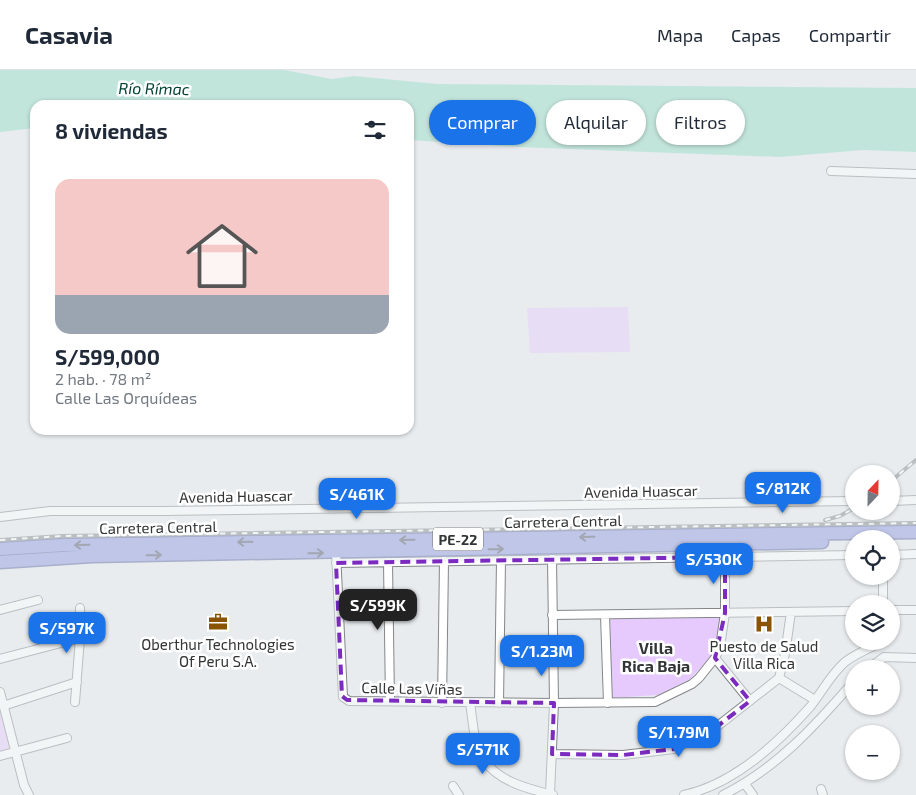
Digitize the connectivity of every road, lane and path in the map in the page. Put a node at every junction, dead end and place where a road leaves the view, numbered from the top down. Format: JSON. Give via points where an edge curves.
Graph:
{"nodes":[{"id":1,"x":831,"y":171,"type":"dead end"},
{"id":2,"x":916,"y":174,"type":"edge"},
{"id":3,"x":916,"y":500,"type":"edge"},
{"id":4,"x":845,"y":501,"type":"edge"},
{"id":5,"x":900,"y":501,"type":"edge"},
{"id":6,"x":0,"y":517,"type":"edge"},
{"id":7,"x":916,"y":532,"type":"edge"},
{"id":8,"x":900,"y":541,"type":"edge"},
{"id":9,"x":916,"y":541,"type":"edge"},
{"id":10,"x":845,"y":542,"type":"edge"},
{"id":11,"x":0,"y":549,"type":"edge"},
{"id":12,"x":387,"y":551,"type":"junction"},
{"id":13,"x":916,"y":554,"type":"edge"},
{"id":14,"x":845,"y":555,"type":"edge"},
{"id":15,"x":900,"y":555,"type":"edge"},
{"id":16,"x":725,"y":557,"type":"junction"},
{"id":17,"x":336,"y":558,"type":"junction"},
{"id":18,"x":501,"y":560,"type":"junction"},
{"id":19,"x":552,"y":560,"type":"junction"},
{"id":20,"x":444,"y":561,"type":"junction"},
{"id":21,"x":0,"y":562,"type":"edge"},
{"id":22,"x":38,"y":600,"type":"dead end"},
{"id":23,"x":80,"y":608,"type":"dead end"},
{"id":24,"x":0,"y":610,"type":"edge"},
{"id":25,"x":900,"y":610,"type":"edge"},
{"id":26,"x":916,"y":610,"type":"edge"},
{"id":27,"x":845,"y":611,"type":"edge"},
{"id":28,"x":790,"y":612,"type":"junction"},
{"id":29,"x":725,"y":613,"type":"junction"},
{"id":30,"x":552,"y":615,"type":"junction"},
{"id":31,"x":605,"y":615,"type":"junction"},
{"id":32,"x":80,"y":638,"type":"junction"},
{"id":33,"x":864,"y":650,"type":"edge"},
{"id":34,"x":883,"y":650,"type":"edge"},
{"id":35,"x":884,"y":657,"type":"junction"},
{"id":36,"x":715,"y":658,"type":"junction"},
{"id":37,"x":916,"y":658,"type":"edge"},
{"id":38,"x":0,"y":659,"type":"edge"},
{"id":39,"x":880,"y":660,"type":"edge"},
{"id":40,"x":779,"y":678,"type":"junction"},
{"id":41,"x":77,"y":682,"type":"junction"},
{"id":42,"x":845,"y":691,"type":"edge"},
{"id":43,"x":0,"y":692,"type":"edge"},
{"id":44,"x":390,"y":700,"type":"junction"},
{"id":45,"x":815,"y":700,"type":"junction"},
{"id":46,"x":750,"y":701,"type":"junction"},
{"id":47,"x":75,"y":702,"type":"dead end"},
{"id":48,"x":442,"y":703,"type":"junction"},
{"id":49,"x":470,"y":703,"type":"junction"},
{"id":50,"x":500,"y":703,"type":"junction"},
{"id":51,"x":608,"y":703,"type":"junction"},
{"id":52,"x":554,"y":704,"type":"junction"},
{"id":53,"x":4,"y":706,"type":"junction"},
{"id":54,"x":68,"y":738,"type":"dead end"},
{"id":55,"x":15,"y":752,"type":"junction"},
{"id":56,"x":552,"y":754,"type":"junction"},
{"id":57,"x":0,"y":756,"type":"edge"},
{"id":58,"x":744,"y":784,"type":"junction"},
{"id":59,"x":453,"y":786,"type":"dead end"},
{"id":60,"x":552,"y":794,"type":"edge"},
{"id":61,"x":29,"y":795,"type":"edge"},
{"id":62,"x":459,"y":795,"type":"edge"},
{"id":63,"x":684,"y":795,"type":"edge"},
{"id":64,"x":723,"y":795,"type":"edge"},
{"id":65,"x":753,"y":795,"type":"edge"}],
"edges":[{"from":1,"to":2,"type":"street"},
{"from":3,"to":5,"type":"street"},
{"from":4,"to":6,"type":"street","name":"Avenida Huascar","via":[[50,511]]},
{"from":7,"to":12,"type":"highway","name":"Carretera Central","number":"PE-22","one_way":true},
{"from":8,"to":9,"type":"highway"},
{"from":12,"to":10,"type":"highway","name":"Carretera Central","number":"PE-22","one_way":true},
{"from":12,"to":11,"type":"highway","name":"Carretera Central","number":"PE-22","one_way":true,"via":[[64,545]]},
{"from":12,"to":17,"type":"highway","name":"Carretera Central","number":"PE-22"},
{"from":12,"to":20,"type":"street"},
{"from":12,"to":44,"type":"street"},
{"from":13,"to":15,"type":"street"},
{"from":14,"to":16,"type":"street"},
{"from":16,"to":19,"type":"street"},
{"from":16,"to":29,"type":"street","name":"Calle Las Viñas"},
{"from":21,"to":17,"type":"highway","name":"Carretera Central","number":"PE-22","one_way":true,"via":[[82,556]]},
{"from":17,"to":44,"type":"street","name":"Calle Las Viñas","via":[[342,696],[349,701]]},
{"from":18,"to":19,"type":"street"},
{"from":18,"to":20,"type":"street"},
{"from":18,"to":50,"type":"street"},
{"from":19,"to":30,"type":"street"},
{"from":20,"to":48,"type":"street"},
{"from":22,"to":24,"type":"street"},
{"from":23,"to":32,"type":"street"},
{"from":25,"to":26,"type":"street"},
{"from":27,"to":28,"type":"street"},
{"from":28,"to":29,"type":"street"},
{"from":28,"to":40,"type":"street"},
{"from":29,"to":31,"type":"street"},
{"from":29,"to":36,"type":"street","name":"Calle Las Viñas"},
{"from":30,"to":31,"type":"street"},
{"from":30,"to":52,"type":"street"},
{"from":31,"to":51,"type":"street"},
{"from":32,"to":38,"type":"street"},
{"from":32,"to":41,"type":"street"},
{"from":33,"to":45,"type":"street","via":[[844,663]]},
{"from":34,"to":35,"type":"street"},
{"from":35,"to":37,"type":"street"},
{"from":35,"to":39,"type":"street"},
{"from":36,"to":46,"type":"street"},
{"from":36,"to":51,"type":"street","name":"Calle Las Viñas","via":[[692,684],[656,702]]},
{"from":40,"to":45,"type":"street"},
{"from":40,"to":46,"type":"street"},
{"from":41,"to":47,"type":"street"},
{"from":41,"to":53,"type":"street"},
{"from":42,"to":58,"type":"street","via":[[790,750]]},
{"from":43,"to":53,"type":"street"},
{"from":44,"to":48,"type":"street","name":"Calle Las Viñas"},
{"from":45,"to":63,"type":"street","via":[[772,747],[738,772]]},
{"from":46,"to":56,"type":"street","via":[[719,725],[674,748],[623,755]]},
{"from":48,"to":49,"type":"street","name":"Calle Las Viñas"},
{"from":49,"to":50,"type":"street","name":"Calle Las Viñas"},
{"from":49,"to":60,"type":"street","via":[[474,735],[482,756],[490,766],[498,774],[526,788]]},
{"from":50,"to":52,"type":"street","name":"Calle Las Viñas"},
{"from":51,"to":52,"type":"street","name":"Calle Las Viñas"},
{"from":52,"to":56,"type":"street"},
{"from":53,"to":55,"type":"street"},
{"from":54,"to":55,"type":"street"},
{"from":55,"to":57,"type":"street"},
{"from":55,"to":61,"type":"street"},
{"from":56,"to":60,"type":"street"},
{"from":58,"to":64,"type":"street"},
{"from":58,"to":65,"type":"street"},
{"from":59,"to":62,"type":"street"}]}
